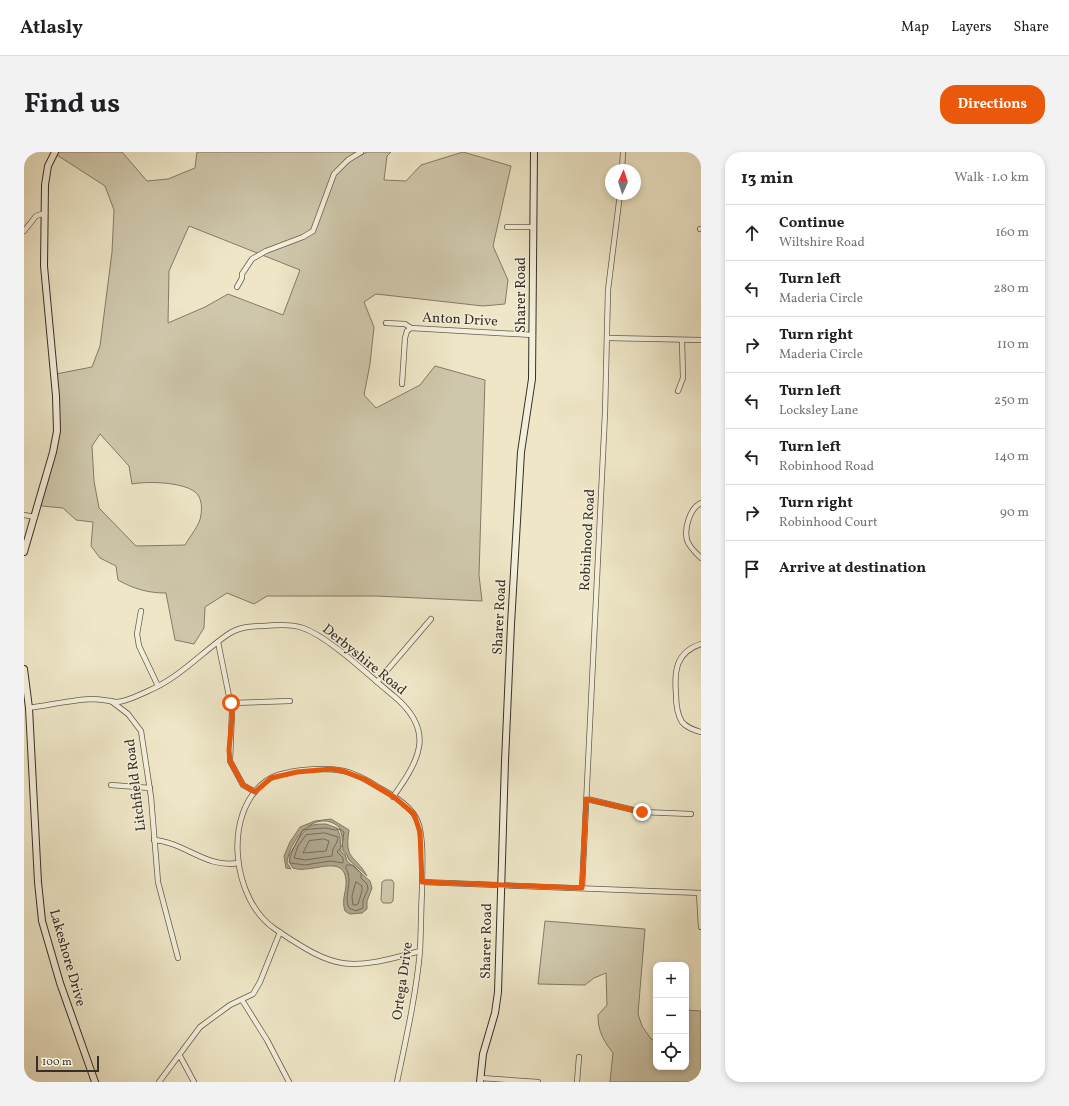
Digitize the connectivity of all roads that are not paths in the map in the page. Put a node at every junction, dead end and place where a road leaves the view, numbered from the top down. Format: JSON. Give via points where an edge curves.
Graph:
{"nodes":[{"id":1,"x":55,"y":152,"type":"edge"},
{"id":2,"x":361,"y":152,"type":"edge"},
{"id":3,"x":534,"y":152,"type":"edge"},
{"id":4,"x":623,"y":152,"type":"edge"},
{"id":5,"x":622,"y":164,"type":"edge"},
{"id":6,"x":619,"y":200,"type":"edge"},
{"id":7,"x":45,"y":213,"type":"junction"},
{"id":8,"x":508,"y":227,"type":"dead end"},
{"id":9,"x":533,"y":227,"type":"junction"},
{"id":10,"x":24,"y":231,"type":"edge"},
{"id":11,"x":237,"y":287,"type":"dead end"},
{"id":12,"x":386,"y":323,"type":"dead end"},
{"id":13,"x":411,"y":328,"type":"junction"},
{"id":14,"x":533,"y":335,"type":"junction"},
{"id":15,"x":608,"y":338,"type":"junction"},
{"id":16,"x":682,"y":340,"type":"junction"},
{"id":17,"x":701,"y":340,"type":"edge"},
{"id":18,"x":402,"y":384,"type":"dead end"},
{"id":19,"x":678,"y":392,"type":"dead end"},
{"id":20,"x":701,"y":503,"type":"edge"},
{"id":21,"x":24,"y":515,"type":"edge"},
{"id":22,"x":34,"y":517,"type":"junction"},
{"id":23,"x":24,"y":552,"type":"edge"},
{"id":24,"x":701,"y":558,"type":"edge"},
{"id":25,"x":141,"y":611,"type":"dead end"},
{"id":26,"x":431,"y":618,"type":"dead end"},
{"id":27,"x":218,"y":642,"type":"junction"},
{"id":28,"x":701,"y":644,"type":"edge"},
{"id":29,"x":24,"y":669,"type":"edge"},
{"id":30,"x":377,"y":682,"type":"junction"},
{"id":31,"x":158,"y":686,"type":"junction"},
{"id":32,"x":111,"y":701,"type":"junction"},
{"id":33,"x":290,"y":701,"type":"dead end"},
{"id":34,"x":231,"y":703,"type":"junction"},
{"id":35,"x":29,"y":708,"type":"junction"},
{"id":36,"x":701,"y":732,"type":"edge"},
{"id":37,"x":111,"y":784,"type":"dead end"},
{"id":38,"x":150,"y":788,"type":"junction"},
{"id":39,"x":255,"y":792,"type":"junction"},
{"id":40,"x":394,"y":797,"type":"junction"},
{"id":41,"x":586,"y":799,"type":"junction"},
{"id":42,"x":691,"y":814,"type":"dead end"},
{"id":43,"x":154,"y":840,"type":"junction"},
{"id":44,"x":238,"y":863,"type":"junction"},
{"id":45,"x":422,"y":882,"type":"junction"},
{"id":46,"x":500,"y":885,"type":"junction"},
{"id":47,"x":582,"y":888,"type":"junction"},
{"id":48,"x":700,"y":893,"type":"edge"},
{"id":49,"x":701,"y":927,"type":"edge"},
{"id":50,"x":280,"y":932,"type":"junction"},
{"id":51,"x":420,"y":951,"type":"junction"},
{"id":52,"x":178,"y":958,"type":"dead end"},
{"id":53,"x":242,"y":1000,"type":"junction"},
{"id":54,"x":180,"y":1056,"type":"junction"},
{"id":55,"x":579,"y":1057,"type":"dead end"},
{"id":56,"x":481,"y":1080,"type":"edge"},
{"id":57,"x":95,"y":1082,"type":"edge"},
{"id":58,"x":159,"y":1082,"type":"edge"},
{"id":59,"x":194,"y":1082,"type":"edge"},
{"id":60,"x":289,"y":1082,"type":"edge"},
{"id":61,"x":396,"y":1082,"type":"edge"},
{"id":62,"x":538,"y":1082,"type":"edge"},
{"id":63,"x":577,"y":1082,"type":"edge"}],
"edges":[{"from":1,"to":7,"type":"street","via":[[46,175]]},
{"from":2,"to":11,"type":"street","via":[[348,160],[334,174],[313,231],[252,259]]},
{"from":3,"to":9,"type":"street","name":"Sharer Road"},
{"from":4,"to":5,"type":"street"},
{"from":6,"to":15,"type":"street","name":"Robinhood Road","via":[[608,290]]},
{"from":7,"to":10,"type":"street","via":[[36,216]]},
{"from":7,"to":22,"type":"street","via":[[46,300],[57,431]]},
{"from":8,"to":9,"type":"street"},
{"from":9,"to":14,"type":"street","name":"Sharer Road"},
{"from":12,"to":13,"type":"street","name":"Anton Drive","via":[[405,324]]},
{"from":13,"to":14,"type":"street","name":"Anton Drive"},
{"from":13,"to":18,"type":"street","via":[[405,338]]},
{"from":14,"to":46,"type":"street","name":"Sharer Road","via":[[532,379],[520,460]]},
{"from":15,"to":16,"type":"street"},
{"from":15,"to":41,"type":"street","name":"Robinhood Road"},
{"from":16,"to":17,"type":"street"},
{"from":16,"to":19,"type":"street","via":[[683,378]]},
{"from":20,"to":24,"type":"street","via":[[693,510],[687,532],[688,542]]},
{"from":21,"to":22,"type":"street"},
{"from":22,"to":23,"type":"street"},
{"from":25,"to":31,"type":"street","via":[[137,634],[139,646]]},
{"from":26,"to":30,"type":"street"},
{"from":27,"to":30,"type":"street","name":"Derbyshire Road","via":[[241,628],[278,625],[298,627],[324,640]]},
{"from":27,"to":31,"type":"street","name":"Derbyshire Road","via":[[188,668]]},
{"from":27,"to":34,"type":"street"},
{"from":28,"to":36,"type":"street","via":[[686,651],[674,677],[680,718],[688,727]]},
{"from":29,"to":35,"type":"street","name":"Lakeshore Drive"},
{"from":30,"to":40,"type":"street","name":"Derbyshire Road","via":[[401,702],[419,728],[421,738],[416,762]]},
{"from":31,"to":32,"type":"street","name":"Derbyshire Road","via":[[121,702]]},
{"from":32,"to":35,"type":"street","via":[[92,699]]},
{"from":32,"to":38,"type":"street","name":"Litchfield Road","via":[[128,714],[142,731]]},
{"from":33,"to":34,"type":"street"},
{"from":34,"to":39,"type":"street","via":[[230,761],[243,785]]},
{"from":35,"to":57,"type":"street","name":"Lakeshore Drive","via":[[42,921],[58,978]]},
{"from":37,"to":38,"type":"street"},
{"from":38,"to":43,"type":"street","name":"Litchfield Road"},
{"from":39,"to":40,"type":"street","name":"Ortega Drive","via":[[266,781],[276,776],[332,769],[360,777]]},
{"from":39,"to":44,"type":"street","via":[[240,829]]},
{"from":40,"to":45,"type":"street","name":"Ortega Drive","via":[[411,811],[418,825]]},
{"from":41,"to":42,"type":"street","via":[[642,812]]},
{"from":41,"to":47,"type":"street","name":"Robinhood Road"},
{"from":43,"to":44,"type":"street","via":[[171,843],[219,864]]},
{"from":43,"to":52,"type":"street","name":"Litchfield Road","via":[[158,882]]},
{"from":44,"to":50,"type":"street","via":[[243,883],[255,910],[269,925]]},
{"from":45,"to":46,"type":"street"},
{"from":45,"to":51,"type":"street","name":"Ortega Drive"},
{"from":46,"to":47,"type":"street"},
{"from":46,"to":56,"type":"street","name":"Sharer Road","via":[[498,992],[495,1013],[484,1048]]},
{"from":47,"to":48,"type":"street"},
{"from":48,"to":49,"type":"street"},
{"from":50,"to":51,"type":"street","via":[[314,954],[346,965],[377,963]]},
{"from":50,"to":53,"type":"street","via":[[256,989],[253,994]]},
{"from":51,"to":61,"type":"street","name":"Ortega Drive"},
{"from":53,"to":54,"type":"street","via":[[205,1022]]},
{"from":53,"to":60,"type":"street","via":[[271,1046]]},
{"from":54,"to":58,"type":"street"},
{"from":54,"to":59,"type":"street"},
{"from":55,"to":63,"type":"street"},
{"from":56,"to":62,"type":"street"}]}
